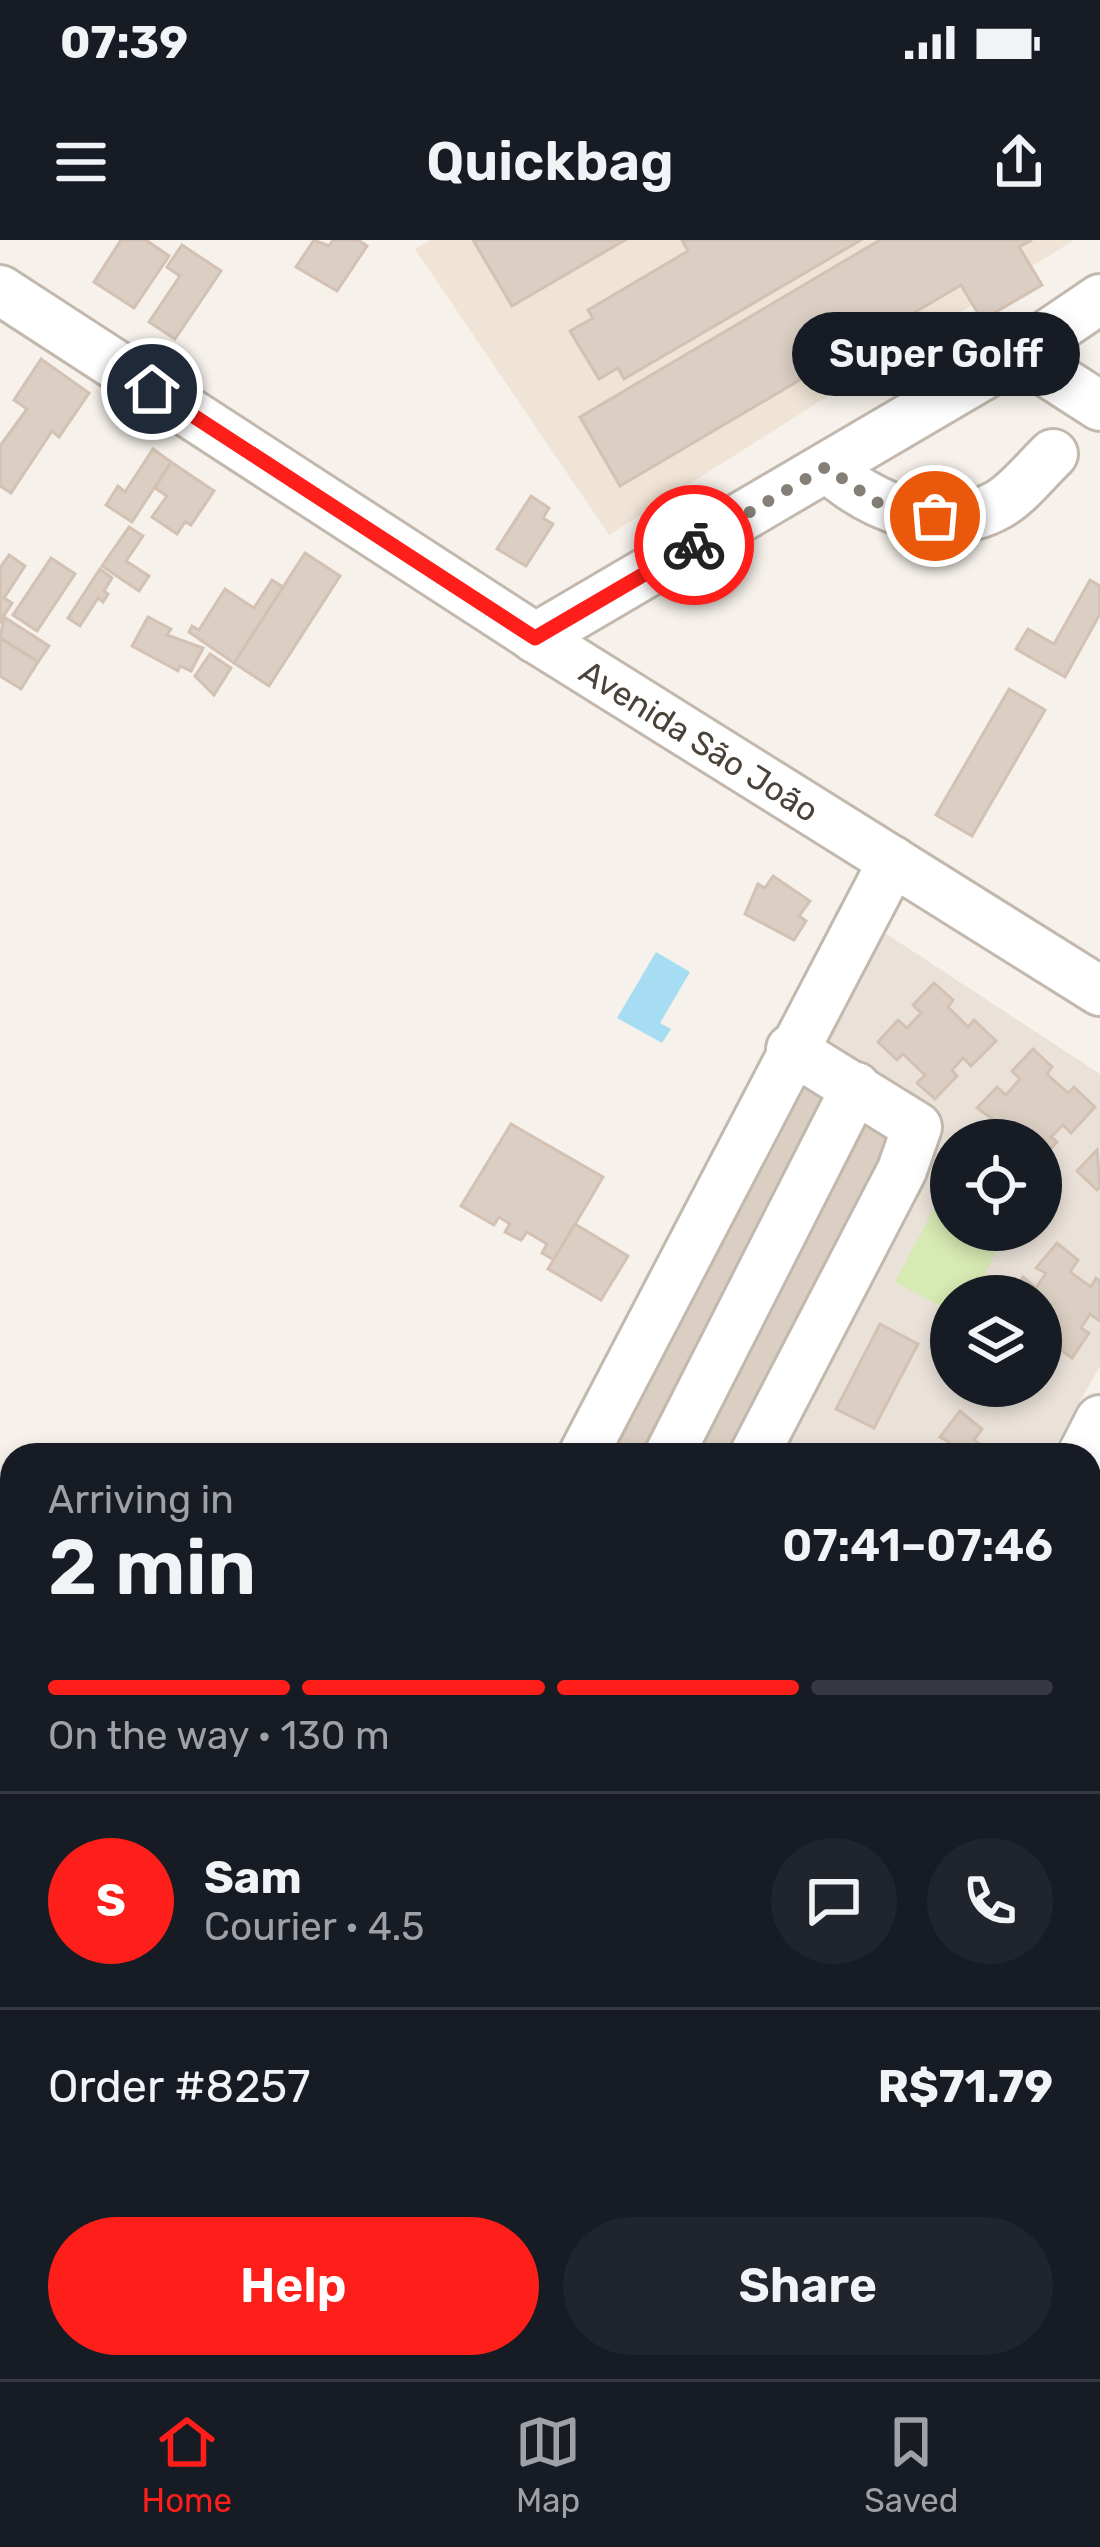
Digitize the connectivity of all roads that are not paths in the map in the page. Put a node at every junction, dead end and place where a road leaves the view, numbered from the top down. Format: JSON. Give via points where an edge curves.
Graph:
{"nodes":[{"id":1,"x":0,"y":290,"type":"edge"},
{"id":2,"x":1100,"y":299,"type":"edge"},
{"id":3,"x":1019,"y":354,"type":"junction"},
{"id":4,"x":1100,"y":406,"type":"edge"},
{"id":5,"x":1052,"y":454,"type":"dead end"},
{"id":6,"x":826,"y":467,"type":"junction"},
{"id":7,"x":535,"y":638,"type":"junction"},
{"id":8,"x":892,"y":861,"type":"junction"},
{"id":9,"x":1100,"y":991,"type":"edge"},
{"id":10,"x":791,"y":1049,"type":"junction"},
{"id":11,"x":856,"y":1087,"type":"junction"},
{"id":12,"x":589,"y":1443,"type":"edge"},
{"id":13,"x":675,"y":1443,"type":"edge"},
{"id":14,"x":760,"y":1443,"type":"edge"}],
"edges":[{"from":1,"to":7,"type":"street","name":"Avenida São João"},
{"from":2,"to":3,"type":"street"},
{"from":3,"to":4,"type":"street"},
{"from":3,"to":6,"type":"street"},
{"from":5,"to":6,"type":"street","via":[[1000,505],[961,518],[876,502]]},
{"from":6,"to":7,"type":"street"},
{"from":7,"to":8,"type":"street","name":"Avenida São João"},
{"from":8,"to":9,"type":"street","name":"Avenida São João"},
{"from":8,"to":10,"type":"street"},
{"from":10,"to":11,"type":"street"},
{"from":10,"to":12,"type":"street"},
{"from":11,"to":13,"type":"street"},
{"from":11,"to":14,"type":"street","via":[[917,1126],[913,1148]]}]}
